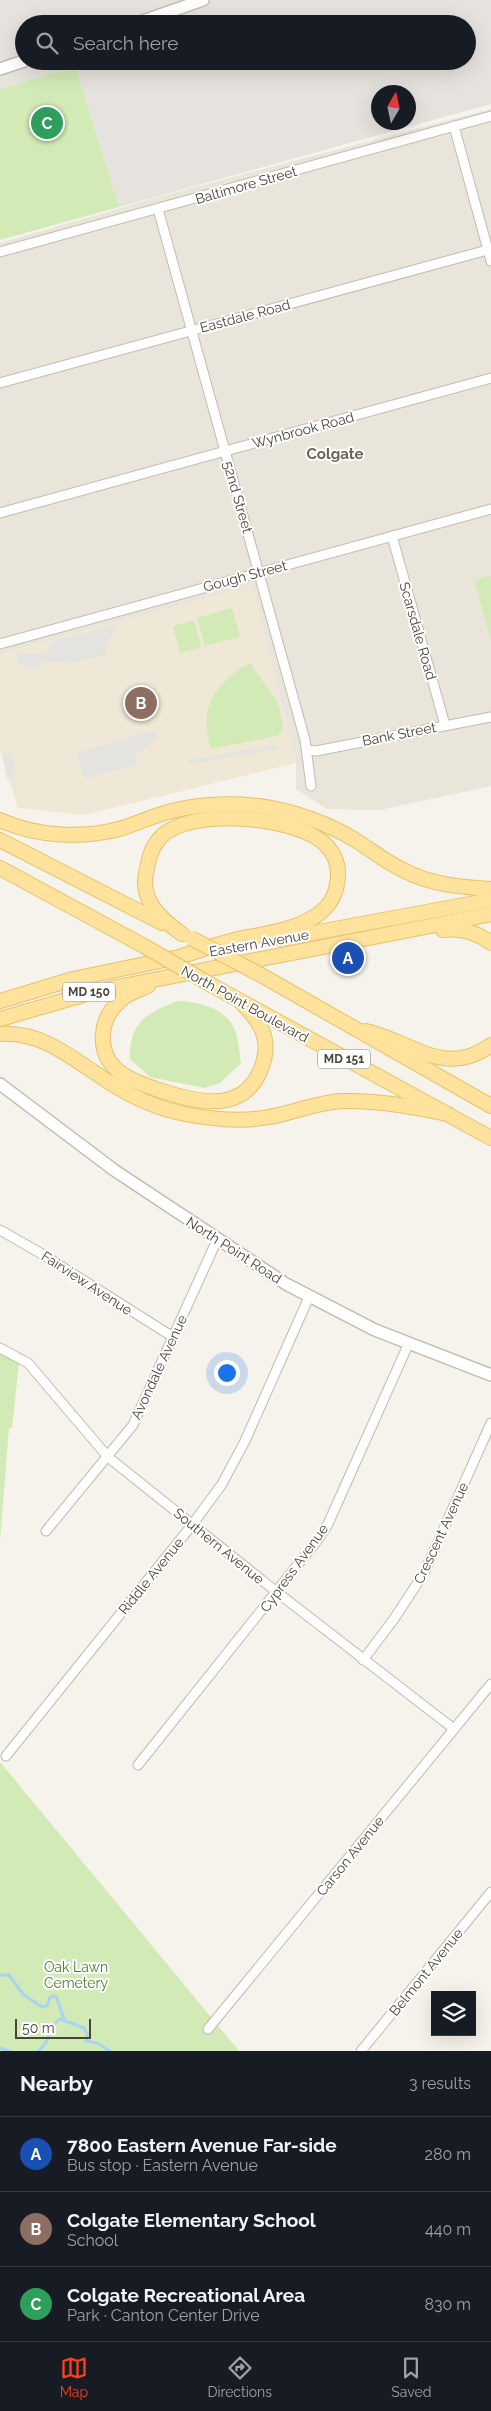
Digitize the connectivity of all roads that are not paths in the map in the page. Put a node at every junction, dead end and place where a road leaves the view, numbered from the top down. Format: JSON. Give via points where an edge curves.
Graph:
{"nodes":[{"id":1,"x":203,"y":0,"type":"edge"},
{"id":2,"x":160,"y":15,"type":"edge"},
{"id":3,"x":15,"y":64,"type":"edge"},
{"id":4,"x":0,"y":69,"type":"edge"},
{"id":5,"x":491,"y":116,"type":"edge"},
{"id":6,"x":454,"y":126,"type":"junction"},
{"id":7,"x":158,"y":209,"type":"junction"},
{"id":8,"x":490,"y":250,"type":"edge"},
{"id":9,"x":0,"y":252,"type":"edge"},
{"id":10,"x":491,"y":260,"type":"edge"},
{"id":11,"x":192,"y":330,"type":"junction"},
{"id":12,"x":491,"y":378,"type":"edge"},
{"id":13,"x":0,"y":384,"type":"edge"},
{"id":14,"x":225,"y":451,"type":"junction"},
{"id":15,"x":491,"y":509,"type":"edge"},
{"id":16,"x":0,"y":513,"type":"edge"},
{"id":17,"x":392,"y":536,"type":"junction"},
{"id":18,"x":259,"y":572,"type":"junction"},
{"id":19,"x":0,"y":644,"type":"edge"},
{"id":20,"x":491,"y":717,"type":"edge"},
{"id":21,"x":445,"y":725,"type":"junction"},
{"id":22,"x":307,"y":750,"type":"junction"},
{"id":23,"x":311,"y":786,"type":"dead end"},
{"id":24,"x":0,"y":820,"type":"edge"},
{"id":25,"x":0,"y":840,"type":"edge"},
{"id":26,"x":0,"y":868,"type":"edge"},
{"id":27,"x":0,"y":877,"type":"edge"},
{"id":28,"x":491,"y":889,"type":"edge"},
{"id":29,"x":491,"y":900,"type":"edge"},
{"id":30,"x":65,"y":905,"type":"junction"},
{"id":31,"x":491,"y":914,"type":"edge"},
{"id":32,"x":187,"y":936,"type":"junction"},
{"id":33,"x":358,"y":940,"type":"junction"},
{"id":34,"x":491,"y":943,"type":"edge"},
{"id":35,"x":179,"y":957,"type":"junction"},
{"id":36,"x":180,"y":974,"type":"junction"},
{"id":37,"x":34,"y":990,"type":"junction"},
{"id":38,"x":0,"y":992,"type":"edge"},
{"id":39,"x":0,"y":1001,"type":"edge"},
{"id":40,"x":240,"y":1001,"type":"junction"},
{"id":41,"x":0,"y":1019,"type":"edge"},
{"id":42,"x":353,"y":1028,"type":"junction"},
{"id":43,"x":0,"y":1034,"type":"edge"},
{"id":44,"x":491,"y":1045,"type":"edge"},
{"id":45,"x":0,"y":1084,"type":"edge"},
{"id":46,"x":491,"y":1106,"type":"edge"},
{"id":47,"x":448,"y":1114,"type":"junction"},
{"id":48,"x":491,"y":1138,"type":"edge"},
{"id":49,"x":0,"y":1230,"type":"edge"},
{"id":50,"x":218,"y":1240,"type":"junction"},
{"id":51,"x":309,"y":1297,"type":"junction"},
{"id":52,"x":173,"y":1338,"type":"junction"},
{"id":53,"x":408,"y":1345,"type":"junction"},
{"id":54,"x":0,"y":1348,"type":"edge"},
{"id":55,"x":491,"y":1375,"type":"edge"},
{"id":56,"x":491,"y":1423,"type":"edge"},
{"id":57,"x":108,"y":1457,"type":"junction"},
{"id":58,"x":192,"y":1525,"type":"junction"},
{"id":59,"x":46,"y":1531,"type":"dead end"},
{"id":60,"x":278,"y":1593,"type":"junction"},
{"id":61,"x":363,"y":1660,"type":"junction"},
{"id":62,"x":491,"y":1684,"type":"edge"},
{"id":63,"x":454,"y":1729,"type":"junction"},
{"id":64,"x":6,"y":1756,"type":"dead end"},
{"id":65,"x":138,"y":1765,"type":"dead end"},
{"id":66,"x":491,"y":1892,"type":"edge"},
{"id":67,"x":208,"y":2029,"type":"dead end"},
{"id":68,"x":360,"y":2051,"type":"edge"}],
"edges":[{"from":1,"to":2,"type":"street"},
{"from":3,"to":4,"type":"street"},
{"from":5,"to":6,"type":"street","name":"Baltimore Street"},
{"from":6,"to":7,"type":"street","name":"Baltimore Street"},
{"from":6,"to":8,"type":"street"},
{"from":7,"to":9,"type":"street","name":"Baltimore Street"},
{"from":7,"to":11,"type":"street","name":"52nd Street"},
{"from":8,"to":10,"type":"street"},
{"from":8,"to":11,"type":"street","name":"Eastdale Road"},
{"from":11,"to":13,"type":"street","name":"Eastdale Road"},
{"from":11,"to":14,"type":"street","name":"52nd Street"},
{"from":12,"to":14,"type":"street","name":"Wynbrook Road"},
{"from":14,"to":16,"type":"street","name":"Wynbrook Road"},
{"from":14,"to":18,"type":"street","name":"52nd Street"},
{"from":15,"to":17,"type":"street","name":"Gough Street"},
{"from":17,"to":18,"type":"street","name":"Gough Street"},
{"from":17,"to":21,"type":"street","name":"Scarsdale Road"},
{"from":18,"to":19,"type":"street","name":"Gough Street"},
{"from":18,"to":22,"type":"street","name":"52nd Street"},
{"from":20,"to":21,"type":"street","name":"Bank Street"},
{"from":21,"to":22,"type":"street","name":"Bank Street","via":[[316,751]]},
{"from":22,"to":23,"type":"street","name":"52nd Street"},
{"from":24,"to":28,"type":"main road","via":[[22,829],[76,834],[120,829],[175,810],[206,806],[260,806],[306,818],[338,831],[403,871],[424,879],[449,886]]},
{"from":25,"to":32,"type":"main road","number":"MD 151"},
{"from":26,"to":30,"type":"main road","name":"North Point Boulevard","number":"MD 151"},
{"from":27,"to":30,"type":"main road"},
{"from":29,"to":35,"type":"main road","name":"Eastern Avenue","number":"MD 150"},
{"from":30,"to":40,"type":"main road","name":"North Point Boulevard","number":"MD 151","bridge":true},
{"from":31,"to":33,"type":"main road","name":"Eastern Avenue","number":"MD 150"},
{"from":32,"to":35,"type":"main road","via":[[164,921],[150,905],[145,877],[151,851],[171,829],[189,821],[214,819],[269,822],[316,837],[335,856],[339,870],[336,892],[314,917],[294,927]]},
{"from":32,"to":42,"type":"main road","number":"MD 151","bridge":true},
{"from":33,"to":34,"type":"main road","via":[[454,928],[476,933]]},
{"from":33,"to":36,"type":"main road","name":"Eastern Avenue","number":"MD 150"},
{"from":35,"to":37,"type":"main road","name":"Eastern Avenue","number":"MD 150"},
{"from":36,"to":40,"type":"main road","via":[[127,995],[111,1010],[104,1027],[103,1048],[116,1070],[127,1078],[171,1094],[208,1102],[232,1098],[248,1089],[260,1072],[265,1045],[258,1020]]},
{"from":36,"to":41,"type":"main road","name":"Eastern Avenue","number":"MD 150","via":[[97,990]]},
{"from":37,"to":38,"type":"main road"},
{"from":37,"to":39,"type":"main road","name":"Eastern Avenue","number":"MD 150"},
{"from":40,"to":47,"type":"main road","name":"North Point Boulevard","number":"MD 151"},
{"from":42,"to":44,"type":"main road","via":[[388,1036],[424,1055],[444,1059],[474,1056]]},
{"from":42,"to":46,"type":"main road","number":"MD 151"},
{"from":43,"to":47,"type":"main road","via":[[25,1036],[59,1048],[126,1092],[158,1106],[205,1118],[270,1117],[342,1101],[410,1106]]},
{"from":45,"to":50,"type":"street","name":"North Point Road","via":[[114,1170]]},
{"from":47,"to":48,"type":"main road","name":"North Point Boulevard","number":"MD 151"},
{"from":49,"to":52,"type":"street","name":"Fairview Avenue"},
{"from":50,"to":51,"type":"street","name":"North Point Road"},
{"from":50,"to":52,"type":"street","name":"Avondale Avenue"},
{"from":51,"to":53,"type":"street","name":"North Point Road"},
{"from":51,"to":58,"type":"street","name":"Riddle Avenue","via":[[234,1465]]},
{"from":52,"to":57,"type":"street","name":"Avondale Avenue","via":[[137,1417]]},
{"from":53,"to":55,"type":"street","name":"North Point Road"},
{"from":53,"to":60,"type":"street","name":"Cypress Avenue","via":[[328,1524]]},
{"from":54,"to":57,"type":"street","name":"Southern Avenue","via":[[28,1363]]},
{"from":56,"to":61,"type":"street","name":"Crescent Avenue","via":[[424,1574]]},
{"from":57,"to":58,"type":"street","name":"Southern Avenue"},
{"from":57,"to":59,"type":"street","name":"Avondale Avenue"},
{"from":58,"to":60,"type":"street","name":"Southern Avenue"},
{"from":58,"to":64,"type":"street","name":"Riddle Avenue"},
{"from":60,"to":61,"type":"street","name":"Southern Avenue"},
{"from":60,"to":65,"type":"street","name":"Cypress Avenue"},
{"from":61,"to":63,"type":"street","name":"Southern Avenue"},
{"from":62,"to":63,"type":"street","name":"Carson Avenue"},
{"from":63,"to":67,"type":"street","name":"Carson Avenue"},
{"from":66,"to":68,"type":"street","name":"Belmont Avenue"}]}
